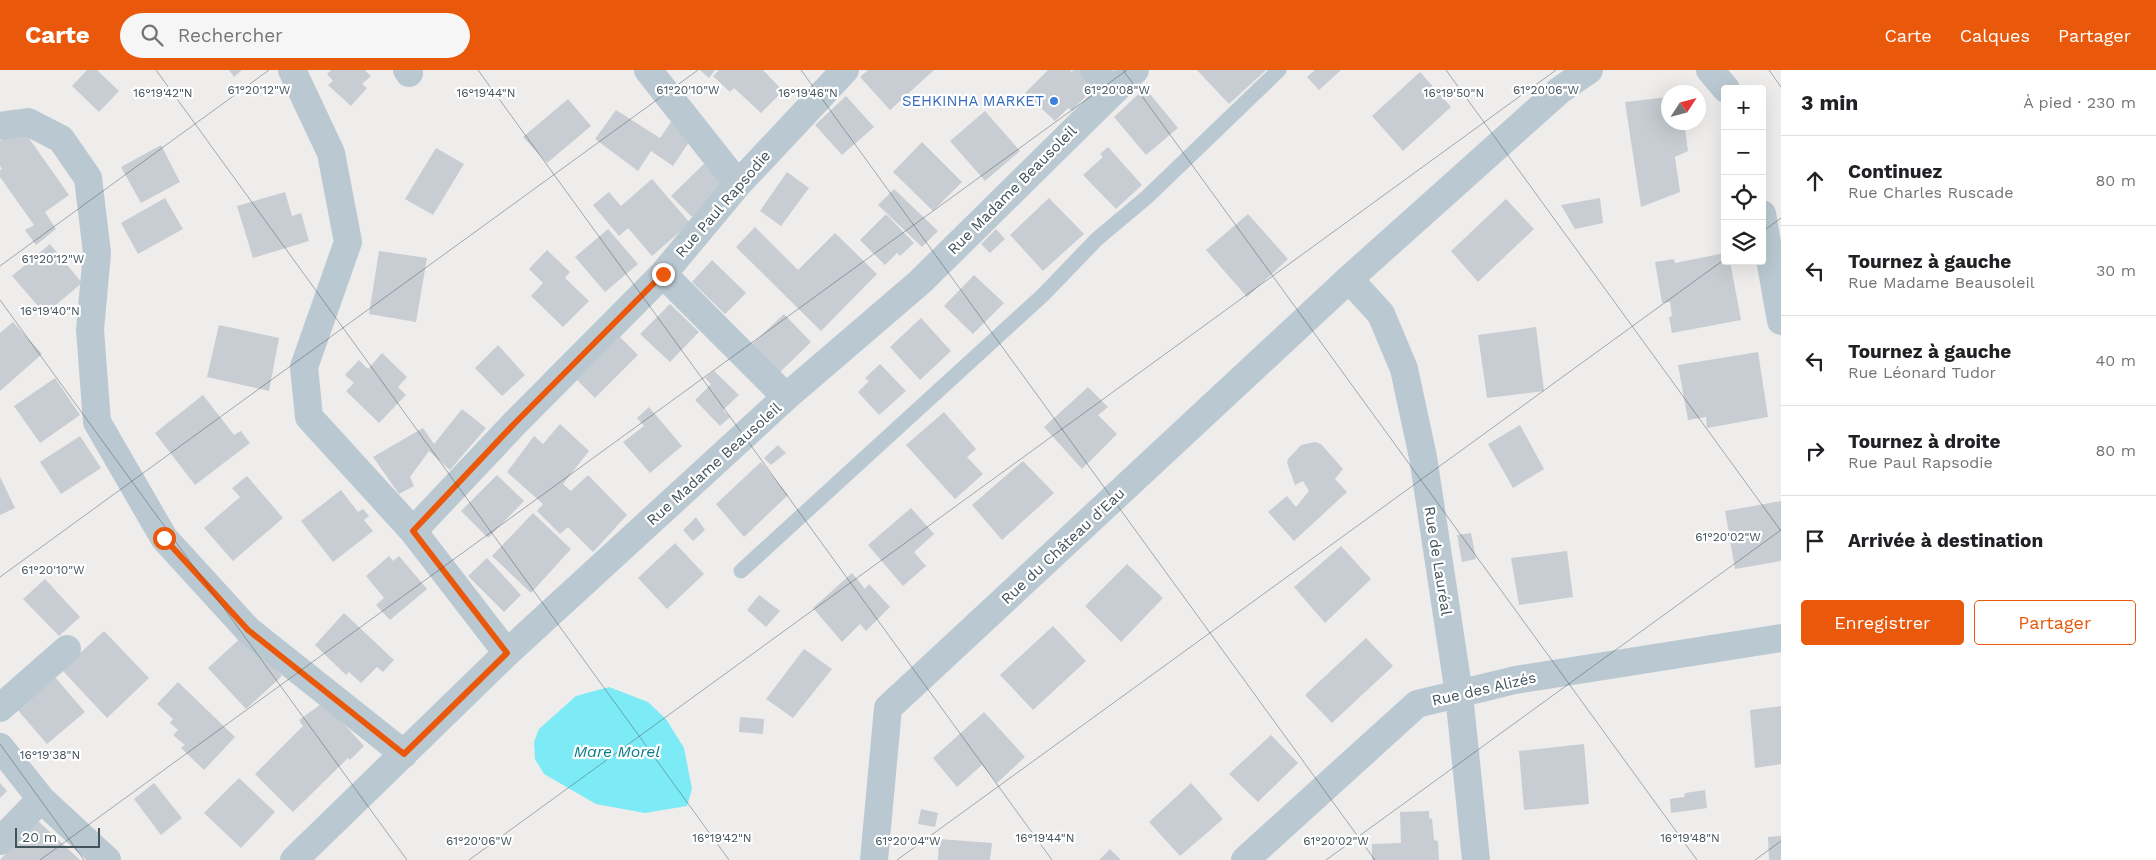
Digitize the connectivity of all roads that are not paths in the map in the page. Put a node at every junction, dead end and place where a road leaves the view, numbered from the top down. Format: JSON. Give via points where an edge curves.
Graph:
{"nodes":[{"id":1,"x":292,"y":70,"type":"edge"},
{"id":2,"x":648,"y":70,"type":"edge"},
{"id":3,"x":845,"y":70,"type":"edge"},
{"id":4,"x":1094,"y":70,"type":"edge"},
{"id":5,"x":1135,"y":70,"type":"edge"},
{"id":6,"x":1279,"y":70,"type":"edge"},
{"id":7,"x":1589,"y":70,"type":"edge"},
{"id":8,"x":1710,"y":70,"type":"edge"},
{"id":9,"x":1723,"y":85,"type":"edge"},
{"id":10,"x":1112,"y":91,"type":"junction"},
{"id":11,"x":0,"y":126,"type":"edge"},
{"id":12,"x":738,"y":184,"type":"junction"},
{"id":13,"x":1763,"y":220,"type":"edge"},
{"id":14,"x":663,"y":274,"type":"junction"},
{"id":15,"x":1349,"y":279,"type":"junction"},
{"id":16,"x":1781,"y":321,"type":"edge"},
{"id":17,"x":786,"y":398,"type":"junction"},
{"id":18,"x":413,"y":531,"type":"junction"},
{"id":19,"x":741,"y":571,"type":"dead end"},
{"id":20,"x":1781,"y":638,"type":"edge"},
{"id":21,"x":67,"y":649,"type":"dead end"},
{"id":22,"x":507,"y":653,"type":"junction"},
{"id":23,"x":1458,"y":694,"type":"junction"},
{"id":24,"x":0,"y":708,"type":"edge"},
{"id":25,"x":0,"y":748,"type":"edge"},
{"id":26,"x":404,"y":754,"type":"junction"},
{"id":27,"x":41,"y":799,"type":"junction"},
{"id":28,"x":0,"y":841,"type":"edge"},
{"id":29,"x":108,"y":860,"type":"edge"},
{"id":30,"x":294,"y":860,"type":"edge"},
{"id":31,"x":874,"y":860,"type":"edge"},
{"id":32,"x":1245,"y":860,"type":"edge"},
{"id":33,"x":1476,"y":860,"type":"edge"}],
"edges":[{"from":1,"to":18,"type":"street","via":[[331,154],[348,242],[304,367],[309,417]]},
{"from":2,"to":12,"type":"street"},
{"from":3,"to":12,"type":"street","name":"Rue Paul Rapsodie"},
{"from":4,"to":10,"type":"street"},
{"from":5,"to":10,"type":"street","name":"Rue Madame Beausoleil"},
{"from":6,"to":19,"type":"lane","via":[[1147,197],[1097,239],[1043,295]]},
{"from":7,"to":15,"type":"street","name":"Rue du Château d'Eau","via":[[1560,90]]},
{"from":8,"to":9,"type":"street"},
{"from":10,"to":17,"type":"street","name":"Rue Madame Beausoleil","via":[[920,282]]},
{"from":11,"to":26,"type":"street","via":[[28,122],[61,139],[88,178],[97,253],[90,330],[97,422],[164,538],[248,630]]},
{"from":12,"to":14,"type":"street","name":"Rue Paul Rapsodie"},
{"from":13,"to":16,"type":"street"},
{"from":14,"to":17,"type":"street"},
{"from":14,"to":18,"type":"street","name":"Rue Paul Rapsodie"},
{"from":15,"to":23,"type":"street","name":"Rue de Lauréal","via":[[1382,314],[1404,369],[1423,457]]},
{"from":15,"to":31,"type":"street","name":"Rue du Château d'Eau","via":[[888,708]]},
{"from":17,"to":22,"type":"street","name":"Rue Madame Beausoleil"},
{"from":18,"to":22,"type":"street"},
{"from":20,"to":23,"type":"street","name":"Rue des Alizés","via":[[1516,680]]},
{"from":21,"to":24,"type":"street"},
{"from":22,"to":26,"type":"street","name":"Rue Madame Beausoleil"},
{"from":23,"to":32,"type":"street","name":"Rue des Alizés","via":[[1417,704]]},
{"from":23,"to":33,"type":"street","name":"Rue de Lauréal"},
{"from":25,"to":27,"type":"street"},
{"from":26,"to":30,"type":"street","name":"Rue Madame Beausoleil"},
{"from":27,"to":28,"type":"street"},
{"from":27,"to":29,"type":"street"}]}
